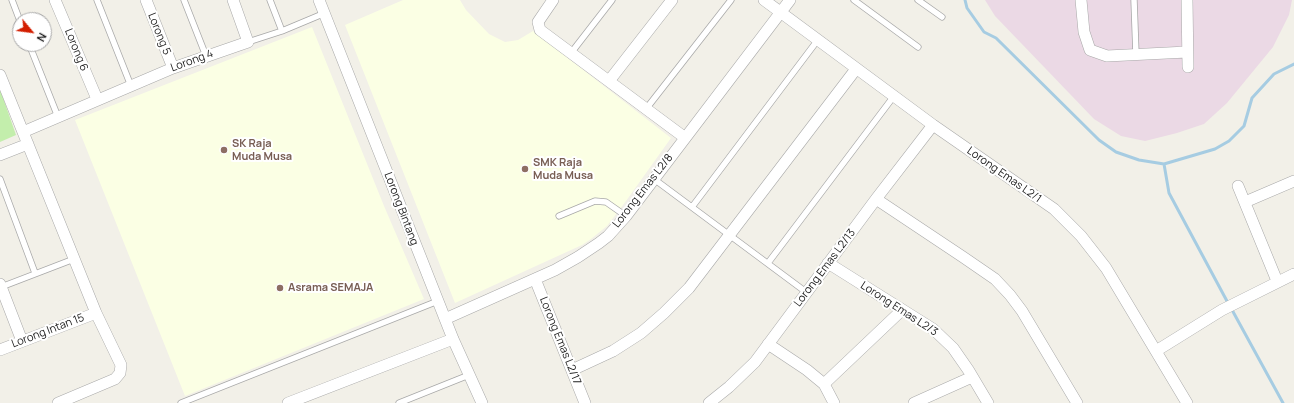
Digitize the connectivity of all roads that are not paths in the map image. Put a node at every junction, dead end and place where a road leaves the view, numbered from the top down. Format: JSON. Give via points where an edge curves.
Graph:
{"nodes":[{"id":1,"x":12,"y":0,"type":"edge"},
{"id":2,"x":56,"y":0,"type":"edge"},
{"id":3,"x":98,"y":0,"type":"edge"},
{"id":4,"x":146,"y":0,"type":"edge"},
{"id":5,"x":184,"y":0,"type":"edge"},
{"id":6,"x":232,"y":0,"type":"edge"},
{"id":7,"x":270,"y":0,"type":"edge"},
{"id":8,"x":320,"y":0,"type":"edge"},
{"id":9,"x":553,"y":0,"type":"edge"},
{"id":10,"x":612,"y":0,"type":"edge"},
{"id":11,"x":672,"y":0,"type":"edge"},
{"id":12,"x":731,"y":0,"type":"edge"},
{"id":13,"x":764,"y":0,"type":"edge"},
{"id":14,"x":790,"y":0,"type":"edge"},
{"id":15,"x":854,"y":0,"type":"edge"},
{"id":16,"x":918,"y":0,"type":"edge"},
{"id":17,"x":1081,"y":0,"type":"edge"},
{"id":18,"x":1134,"y":0,"type":"edge"},
{"id":19,"x":1187,"y":0,"type":"edge"},
{"id":20,"x":17,"y":12,"type":"edge"},
{"id":21,"x":780,"y":12,"type":"junction"},
{"id":22,"x":325,"y":13,"type":"junction"},
{"id":23,"x":942,"y":17,"type":"dead end"},
{"id":24,"x":282,"y":31,"type":"junction"},
{"id":25,"x":818,"y":40,"type":"junction"},
{"id":26,"x":248,"y":42,"type":"junction"},
{"id":27,"x":918,"y":47,"type":"dead end"},
{"id":28,"x":32,"y":52,"type":"edge"},
{"id":29,"x":1188,"y":52,"type":"junction"},
{"id":30,"x":571,"y":53,"type":"junction"},
{"id":31,"x":1136,"y":54,"type":"junction"},
{"id":32,"x":206,"y":56,"type":"junction"},
{"id":33,"x":1188,"y":67,"type":"dead end"},
{"id":34,"x":173,"y":68,"type":"junction"},
{"id":35,"x":856,"y":69,"type":"junction"},
{"id":36,"x":0,"y":75,"type":"edge"},
{"id":37,"x":609,"y":81,"type":"junction"},
{"id":38,"x":131,"y":86,"type":"junction"},
{"id":39,"x":894,"y":96,"type":"junction"},
{"id":40,"x":97,"y":99,"type":"junction"},
{"id":41,"x":646,"y":109,"type":"junction"},
{"id":42,"x":58,"y":117,"type":"junction"},
{"id":43,"x":933,"y":126,"type":"junction"},
{"id":44,"x":23,"y":132,"type":"junction"},
{"id":45,"x":684,"y":137,"type":"junction"},
{"id":46,"x":28,"y":144,"type":"junction"},
{"id":47,"x":0,"y":155,"type":"edge"},
{"id":48,"x":0,"y":179,"type":"edge"},
{"id":49,"x":653,"y":179,"type":"junction"},
{"id":50,"x":1294,"y":181,"type":"edge"},
{"id":51,"x":1238,"y":186,"type":"dead end"},
{"id":52,"x":876,"y":199,"type":"junction"},
{"id":53,"x":1245,"y":202,"type":"junction"},
{"id":54,"x":692,"y":207,"type":"junction"},
{"id":55,"x":559,"y":216,"type":"dead end"},
{"id":56,"x":626,"y":216,"type":"junction"},
{"id":57,"x":730,"y":235,"type":"junction"},
{"id":58,"x":74,"y":259,"type":"junction"},
{"id":59,"x":768,"y":263,"type":"junction"},
{"id":60,"x":828,"y":263,"type":"junction"},
{"id":61,"x":36,"y":274,"type":"junction"},
{"id":62,"x":1294,"y":274,"type":"edge"},
{"id":63,"x":535,"y":279,"type":"junction"},
{"id":64,"x":1278,"y":281,"type":"junction"},
{"id":65,"x":0,"y":285,"type":"edge"},
{"id":66,"x":806,"y":292,"type":"junction"},
{"id":67,"x":438,"y":301,"type":"junction"},
{"id":68,"x":902,"y":310,"type":"junction"},
{"id":69,"x":96,"y":313,"type":"junction"},
{"id":70,"x":445,"y":319,"type":"junction"},
{"id":71,"x":453,"y":339,"type":"junction"},
{"id":72,"x":22,"y":341,"type":"junction"},
{"id":73,"x":768,"y":344,"type":"junction"},
{"id":74,"x":0,"y":350,"type":"edge"},
{"id":75,"x":1156,"y":351,"type":"junction"},
{"id":76,"x":572,"y":370,"type":"junction"},
{"id":77,"x":469,"y":375,"type":"junction"},
{"id":78,"x":972,"y":377,"type":"junction"},
{"id":79,"x":824,"y":384,"type":"junction"},
{"id":80,"x":305,"y":400,"type":"edge"},
{"id":81,"x":58,"y":403,"type":"edge"},
{"id":82,"x":181,"y":403,"type":"edge"},
{"id":83,"x":288,"y":403,"type":"edge"},
{"id":84,"x":399,"y":403,"type":"edge"},
{"id":85,"x":482,"y":403,"type":"edge"},
{"id":86,"x":585,"y":403,"type":"edge"},
{"id":87,"x":709,"y":403,"type":"edge"},
{"id":88,"x":834,"y":403,"type":"edge"},
{"id":89,"x":914,"y":403,"type":"edge"},
{"id":90,"x":988,"y":403,"type":"edge"},
{"id":91,"x":1077,"y":403,"type":"edge"},
{"id":92,"x":1187,"y":403,"type":"edge"}],
"edges":[{"from":1,"to":20,"type":"lane"},
{"from":2,"to":40,"type":"street","name":"Lorong 6"},
{"from":3,"to":38,"type":"lane"},
{"from":4,"to":34,"type":"street","name":"Lorong 5"},
{"from":5,"to":32,"type":"lane"},
{"from":6,"to":26,"type":"street"},
{"from":7,"to":24,"type":"lane"},
{"from":8,"to":22,"type":"street","name":"Lorong Bintang"},
{"from":9,"to":30,"type":"street","via":[[538,22],[540,30]]},
{"from":10,"to":30,"type":"lane"},
{"from":11,"to":37,"type":"street"},
{"from":12,"to":41,"type":"lane"},
{"from":13,"to":21,"type":"street","name":"Lorong Emas L2/1"},
{"from":14,"to":21,"type":"street","name":"Lorong Emas L2/8"},
{"from":15,"to":27,"type":"lane"},
{"from":16,"to":23,"type":"lane"},
{"from":17,"to":31,"type":"street","via":[[1084,32],[1090,50],[1107,56]]},
{"from":18,"to":31,"type":"lane"},
{"from":19,"to":29,"type":"street"},
{"from":21,"to":25,"type":"street","name":"Lorong Emas L2/1"},
{"from":21,"to":45,"type":"street","name":"Lorong Emas L2/8"},
{"from":22,"to":24,"type":"lane"},
{"from":22,"to":67,"type":"street","name":"Lorong Bintang"},
{"from":24,"to":26,"type":"lane"},
{"from":25,"to":35,"type":"street","name":"Lorong Emas L2/1"},
{"from":25,"to":54,"type":"lane"},
{"from":26,"to":32,"type":"street","name":"Lorong 4"},
{"from":28,"to":42,"type":"lane"},
{"from":29,"to":31,"type":"street"},
{"from":29,"to":33,"type":"street"},
{"from":30,"to":37,"type":"street"},
{"from":32,"to":34,"type":"street","name":"Lorong 4"},
{"from":34,"to":38,"type":"street","name":"Lorong 4"},
{"from":35,"to":39,"type":"street","name":"Lorong Emas L2/1"},
{"from":35,"to":57,"type":"street"},
{"from":36,"to":44,"type":"street"},
{"from":37,"to":41,"type":"street"},
{"from":38,"to":40,"type":"street","name":"Lorong 4"},
{"from":39,"to":43,"type":"street","name":"Lorong Emas L2/1"},
{"from":39,"to":59,"type":"lane"},
{"from":40,"to":42,"type":"street","name":"Lorong 4"},
{"from":41,"to":45,"type":"street"},
{"from":42,"to":44,"type":"street","name":"Lorong 4"},
{"from":43,"to":52,"type":"street","name":"Lorong Emas L2/13"},
{"from":43,"to":75,"type":"street","name":"Lorong Emas L2/1","via":[[1054,209],[1081,236],[1106,268]]},
{"from":44,"to":46,"type":"street"},
{"from":45,"to":49,"type":"street","name":"Lorong Emas L2/8"},
{"from":46,"to":47,"type":"street"},
{"from":46,"to":58,"type":"street"},
{"from":48,"to":61,"type":"lane"},
{"from":49,"to":54,"type":"lane"},
{"from":49,"to":56,"type":"street","name":"Lorong Emas L2/8"},
{"from":50,"to":53,"type":"street"},
{"from":51,"to":53,"type":"street"},
{"from":52,"to":60,"type":"street","name":"Lorong Emas L2/13"},
{"from":52,"to":91,"type":"street","via":[[963,257],[1010,295]]},
{"from":53,"to":64,"type":"street"},
{"from":54,"to":57,"type":"lane"},
{"from":55,"to":56,"type":"lane","via":[[595,201],[606,202]]},
{"from":56,"to":63,"type":"street","name":"Lorong Emas L2/8","via":[[599,243],[561,267]]},
{"from":57,"to":59,"type":"lane"},
{"from":57,"to":76,"type":"street","via":[[689,288],[641,333],[613,352]]},
{"from":58,"to":61,"type":"lane"},
{"from":58,"to":69,"type":"street"},
{"from":59,"to":66,"type":"lane"},
{"from":60,"to":66,"type":"street","name":"Lorong Emas L2/13"},
{"from":60,"to":68,"type":"street","name":"Lorong Emas L2/3"},
{"from":61,"to":65,"type":"lane"},
{"from":62,"to":64,"type":"street"},
{"from":63,"to":70,"type":"street","name":"Lorong Emas L2/8"},
{"from":63,"to":76,"type":"street","name":"Lorong Emas L2/17"},
{"from":64,"to":75,"type":"street","via":[[1222,310]]},
{"from":65,"to":72,"type":"street"},
{"from":66,"to":73,"type":"street","name":"Lorong Emas L2/13"},
{"from":67,"to":70,"type":"street","name":"Lorong Bintang"},
{"from":67,"to":82,"type":"lane"},
{"from":68,"to":78,"type":"street","name":"Lorong Emas L2/3","via":[[938,333],[953,348]]},
{"from":68,"to":79,"type":"street"},
{"from":69,"to":72,"type":"street","name":"Lorong Intan 15"},
{"from":69,"to":81,"type":"street","via":[[121,365],[120,373],[115,379]]},
{"from":70,"to":71,"type":"street","name":"Lorong Bintang"},
{"from":71,"to":77,"type":"street","name":"Lorong Bintang"},
{"from":71,"to":80,"type":"street"},
{"from":72,"to":74,"type":"street","name":"Lorong Intan 15"},
{"from":73,"to":79,"type":"street"},
{"from":73,"to":87,"type":"street","name":"Lorong Emas L2/13","via":[[755,362]]},
{"from":75,"to":92,"type":"street","name":"Lorong Emas L2/1"},
{"from":76,"to":86,"type":"street","name":"Lorong Emas L2/17"},
{"from":77,"to":84,"type":"lane"},
{"from":77,"to":85,"type":"street","name":"Lorong Bintang"},
{"from":78,"to":89,"type":"street"},
{"from":78,"to":90,"type":"street","name":"Lorong Emas L2/3"},
{"from":79,"to":88,"type":"street"},
{"from":80,"to":83,"type":"street"}]}
